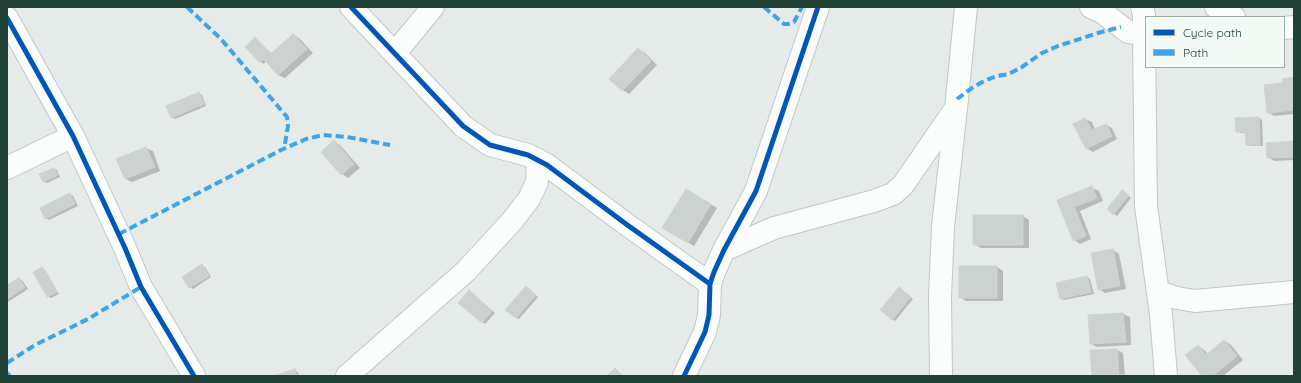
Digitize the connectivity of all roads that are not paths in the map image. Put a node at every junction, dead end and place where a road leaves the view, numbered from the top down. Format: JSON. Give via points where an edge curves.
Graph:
{"nodes":[{"id":1,"x":351,"y":7,"type":"edge"},
{"id":2,"x":434,"y":7,"type":"edge"},
{"id":3,"x":818,"y":7,"type":"edge"},
{"id":4,"x":966,"y":7,"type":"edge"},
{"id":5,"x":1091,"y":7,"type":"edge"},
{"id":6,"x":1142,"y":7,"type":"edge"},
{"id":7,"x":1216,"y":7,"type":"edge"},
{"id":8,"x":1232,"y":16,"type":"edge"},
{"id":9,"x":7,"y":18,"type":"edge"},
{"id":10,"x":1145,"y":35,"type":"edge"},
{"id":11,"x":395,"y":54,"type":"junction"},
{"id":12,"x":1145,"y":68,"type":"edge"},
{"id":13,"x":957,"y":107,"type":"junction"},
{"id":14,"x":73,"y":136,"type":"junction"},
{"id":15,"x":538,"y":160,"type":"junction"},
{"id":16,"x":7,"y":168,"type":"edge"},
{"id":17,"x":724,"y":250,"type":"junction"},
{"id":18,"x":710,"y":284,"type":"junction"},
{"id":19,"x":1158,"y":292,"type":"junction"},
{"id":20,"x":1294,"y":292,"type":"edge"},
{"id":21,"x":194,"y":376,"type":"edge"},
{"id":22,"x":347,"y":376,"type":"edge"},
{"id":23,"x":684,"y":376,"type":"edge"},
{"id":24,"x":941,"y":376,"type":"edge"},
{"id":25,"x":1166,"y":376,"type":"edge"}],
"edges":[{"from":1,"to":11,"type":"street"},
{"from":2,"to":11,"type":"street"},
{"from":3,"to":17,"type":"street","via":[[756,191]]},
{"from":4,"to":13,"type":"street"},
{"from":5,"to":10,"type":"street","via":[[1102,12],[1128,32]]},
{"from":6,"to":10,"type":"street"},
{"from":7,"to":8,"type":"street"},
{"from":9,"to":14,"type":"street"},
{"from":11,"to":15,"type":"street","via":[[463,126],[490,145]]},
{"from":12,"to":19,"type":"street","via":[[1146,206]]},
{"from":13,"to":17,"type":"street","via":[[903,185],[893,194],[774,228]]},
{"from":13,"to":24,"type":"street","via":[[943,227],[940,297]]},
{"from":14,"to":16,"type":"street"},
{"from":14,"to":21,"type":"street","via":[[126,248],[141,287]]},
{"from":15,"to":18,"type":"street"},
{"from":15,"to":22,"type":"street","via":[[537,182],[529,199],[512,222],[466,271]]},
{"from":17,"to":18,"type":"street"},
{"from":18,"to":23,"type":"street","via":[[709,316],[705,332]]},
{"from":19,"to":20,"type":"street","via":[[1195,301]]},
{"from":19,"to":25,"type":"street"}]}
